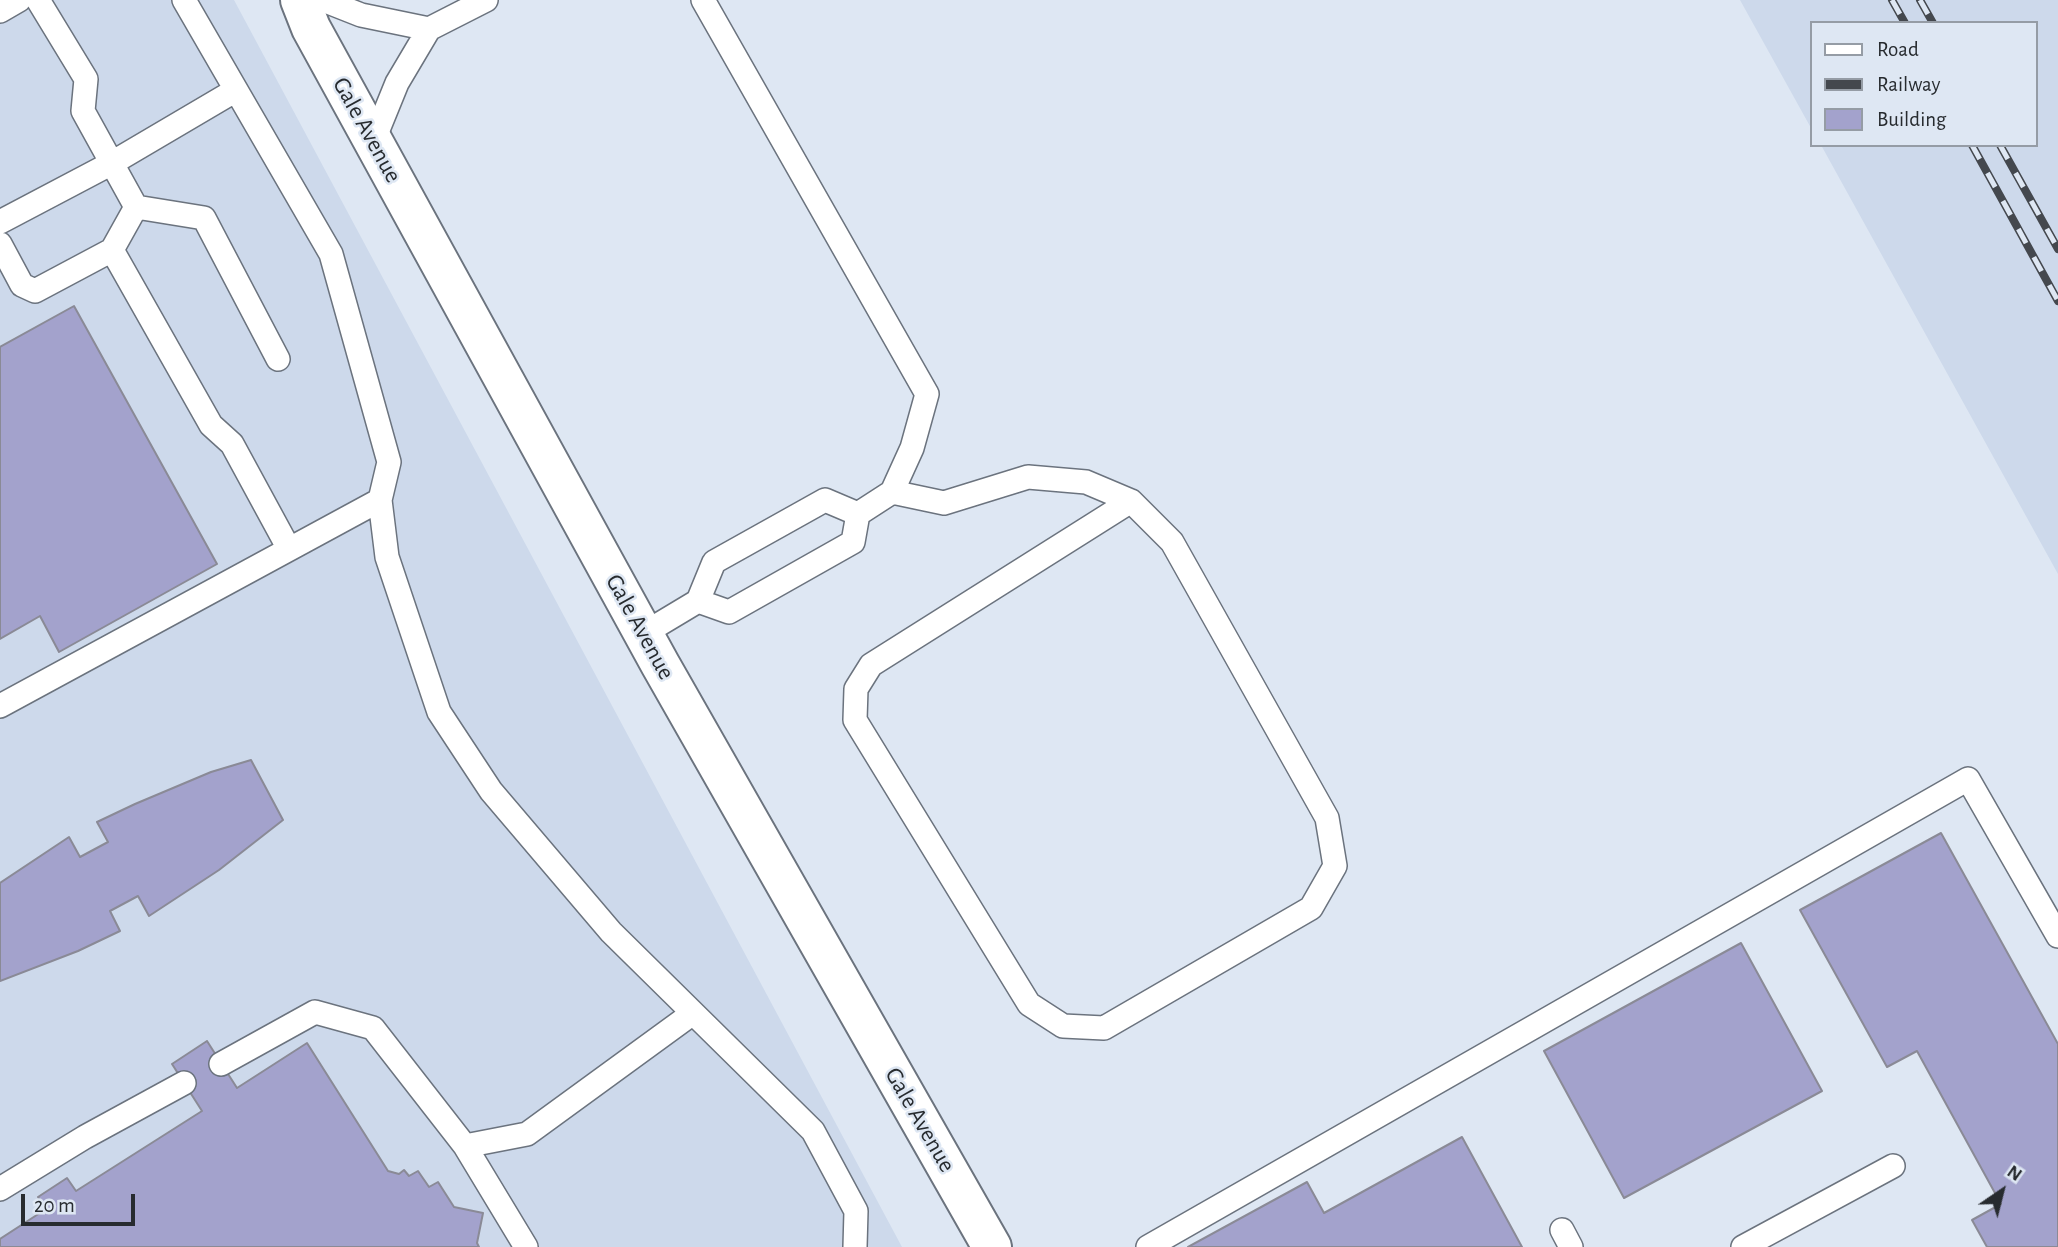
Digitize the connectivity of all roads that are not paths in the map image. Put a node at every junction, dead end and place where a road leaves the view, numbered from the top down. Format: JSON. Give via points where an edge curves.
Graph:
{"nodes":[{"id":1,"x":19,"y":0,"type":"edge"},
{"id":2,"x":38,"y":0,"type":"edge"},
{"id":3,"x":184,"y":0,"type":"edge"},
{"id":4,"x":300,"y":0,"type":"edge"},
{"id":5,"x":323,"y":0,"type":"edge"},
{"id":6,"x":486,"y":0,"type":"edge"},
{"id":7,"x":703,"y":0,"type":"edge"},
{"id":8,"x":0,"y":11,"type":"edge"},
{"id":9,"x":429,"y":29,"type":"junction"},
{"id":10,"x":236,"y":90,"type":"junction"},
{"id":11,"x":373,"y":142,"type":"junction"},
{"id":12,"x":112,"y":163,"type":"junction"},
{"id":13,"x":136,"y":207,"type":"junction"},
{"id":14,"x":0,"y":222,"type":"edge"},
{"id":15,"x":0,"y":244,"type":"edge"},
{"id":16,"x":112,"y":250,"type":"junction"},
{"id":17,"x":278,"y":359,"type":"dead end"},
{"id":18,"x":892,"y":492,"type":"junction"},
{"id":19,"x":380,"y":500,"type":"junction"},
{"id":20,"x":1130,"y":501,"type":"junction"},
{"id":21,"x":858,"y":514,"type":"junction"},
{"id":22,"x":289,"y":549,"type":"junction"},
{"id":23,"x":698,"y":601,"type":"junction"},
{"id":24,"x":643,"y":634,"type":"junction"},
{"id":25,"x":0,"y":706,"type":"edge"},
{"id":26,"x":2058,"y":936,"type":"edge"},
{"id":27,"x":693,"y":1013,"type":"junction"},
{"id":28,"x":221,"y":1064,"type":"dead end"},
{"id":29,"x":184,"y":1083,"type":"dead end"},
{"id":30,"x":465,"y":1146,"type":"junction"},
{"id":31,"x":1893,"y":1166,"type":"dead end"},
{"id":32,"x":0,"y":1189,"type":"edge"},
{"id":33,"x":526,"y":1247,"type":"edge"},
{"id":34,"x":855,"y":1247,"type":"edge"},
{"id":35,"x":992,"y":1247,"type":"edge"},
{"id":36,"x":1148,"y":1247,"type":"edge"},
{"id":37,"x":1743,"y":1247,"type":"edge"}],
"edges":[{"from":1,"to":8,"type":"lane"},
{"from":2,"to":12,"type":"lane","via":[[86,79],[83,111]]},
{"from":3,"to":10,"type":"lane"},
{"from":4,"to":11,"type":"main road","name":"Gale Avenue"},
{"from":5,"to":9,"type":"lane","via":[[361,15]]},
{"from":6,"to":9,"type":"lane"},
{"from":7,"to":18,"type":"lane","via":[[927,394],[912,448]]},
{"from":9,"to":11,"type":"lane","via":[[397,83]]},
{"from":10,"to":12,"type":"lane"},
{"from":10,"to":19,"type":"lane","via":[[331,254],[389,462]]},
{"from":11,"to":24,"type":"main road","name":"Gale Avenue"},
{"from":12,"to":13,"type":"lane"},
{"from":12,"to":14,"type":"lane"},
{"from":13,"to":16,"type":"lane"},
{"from":13,"to":17,"type":"lane","via":[[204,218]]},
{"from":15,"to":16,"type":"lane","via":[[22,285],[36,291]]},
{"from":16,"to":22,"type":"lane","via":[[211,425],[232,444]]},
{"from":18,"to":20,"type":"lane","via":[[944,503],[1028,477],[1086,482]]},
{"from":18,"to":21,"type":"lane"},
{"from":19,"to":22,"type":"lane"},
{"from":19,"to":27,"type":"lane","via":[[387,557],[439,712],[500,802],[611,932]]},
{"from":20,"to":20,"type":"lane","via":[[1172,542],[1327,818],[1335,866],[1311,908],[1104,1028],[1063,1026],[1029,1004],[1022,993],[855,720],[856,689],[871,665]]},
{"from":21,"to":23,"type":"lane","via":[[853,542],[729,612]]},
{"from":21,"to":23,"type":"lane","via":[[825,500],[714,562]]},
{"from":22,"to":25,"type":"lane"},
{"from":23,"to":24,"type":"lane"},
{"from":24,"to":35,"type":"main road","name":"Gale Avenue"},
{"from":26,"to":36,"type":"lane","via":[[1968,779]]},
{"from":27,"to":30,"type":"lane","via":[[527,1134]]},
{"from":27,"to":34,"type":"lane","via":[[813,1131],[856,1211]]},
{"from":28,"to":30,"type":"lane","via":[[315,1012],[373,1028]]},
{"from":29,"to":32,"type":"lane"},
{"from":30,"to":33,"type":"lane"},
{"from":31,"to":37,"type":"lane"}]}
